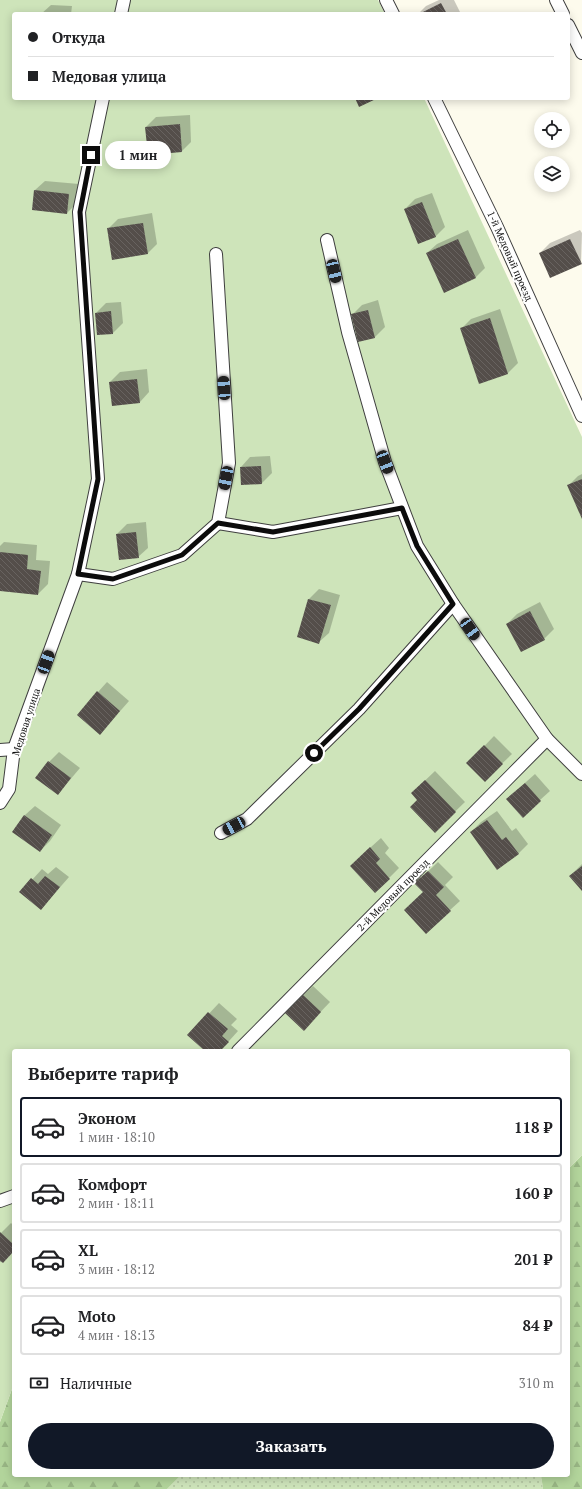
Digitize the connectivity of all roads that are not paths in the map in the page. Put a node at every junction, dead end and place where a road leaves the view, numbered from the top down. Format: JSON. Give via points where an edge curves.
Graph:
{"nodes":[{"id":1,"x":124,"y":0,"type":"edge"},
{"id":2,"x":386,"y":0,"type":"edge"},
{"id":3,"x":556,"y":0,"type":"edge"},
{"id":4,"x":121,"y":12,"type":"edge"},
{"id":5,"x":392,"y":12,"type":"edge"},
{"id":6,"x":562,"y":12,"type":"edge"},
{"id":7,"x":570,"y":29,"type":"edge"},
{"id":8,"x":582,"y":53,"type":"edge"},
{"id":9,"x":103,"y":100,"type":"edge"},
{"id":10,"x":435,"y":100,"type":"edge"},
{"id":11,"x":327,"y":240,"type":"dead end"},
{"id":12,"x":216,"y":254,"type":"dead end"},
{"id":13,"x":582,"y":416,"type":"edge"},
{"id":14,"x":402,"y":508,"type":"junction"},
{"id":15,"x":218,"y":523,"type":"junction"},
{"id":16,"x":78,"y":574,"type":"junction"},
{"id":17,"x":453,"y":604,"type":"junction"},
{"id":18,"x":547,"y":739,"type":"junction"},
{"id":19,"x":14,"y":749,"type":"junction"},
{"id":20,"x":0,"y":750,"type":"edge"},
{"id":21,"x":582,"y":774,"type":"edge"},
{"id":22,"x":0,"y":803,"type":"edge"},
{"id":23,"x":221,"y":833,"type":"dead end"},
{"id":24,"x":240,"y":1049,"type":"edge"},
{"id":25,"x":12,"y":1197,"type":"edge"},
{"id":26,"x":0,"y":1202,"type":"edge"}],
"edges":[{"from":1,"to":4,"type":"lane"},
{"from":2,"to":5,"type":"lane"},
{"from":3,"to":6,"type":"lane"},
{"from":7,"to":8,"type":"lane"},
{"from":9,"to":16,"type":"lane","name":"Медовая улица","via":[[80,212],[98,479]]},
{"from":10,"to":13,"type":"lane","name":"1-й Медовый проезд","via":[[497,227]]},
{"from":11,"to":14,"type":"lane","via":[[348,332],[385,462]]},
{"from":12,"to":15,"type":"lane","via":[[229,463]]},
{"from":14,"to":15,"type":"lane","via":[[273,532]]},
{"from":14,"to":17,"type":"lane","via":[[417,546]]},
{"from":15,"to":16,"type":"lane","via":[[182,555],[113,579]]},
{"from":16,"to":19,"type":"lane","name":"Медовая улица"},
{"from":17,"to":18,"type":"lane"},
{"from":17,"to":23,"type":"lane","via":[[359,709],[247,819]]},
{"from":18,"to":21,"type":"lane"},
{"from":18,"to":24,"type":"lane","name":"2-й Медовый проезд"},
{"from":19,"to":20,"type":"lane"},
{"from":19,"to":22,"type":"lane","name":"Медовая улица","via":[[9,789]]},
{"from":25,"to":26,"type":"lane"}]}
